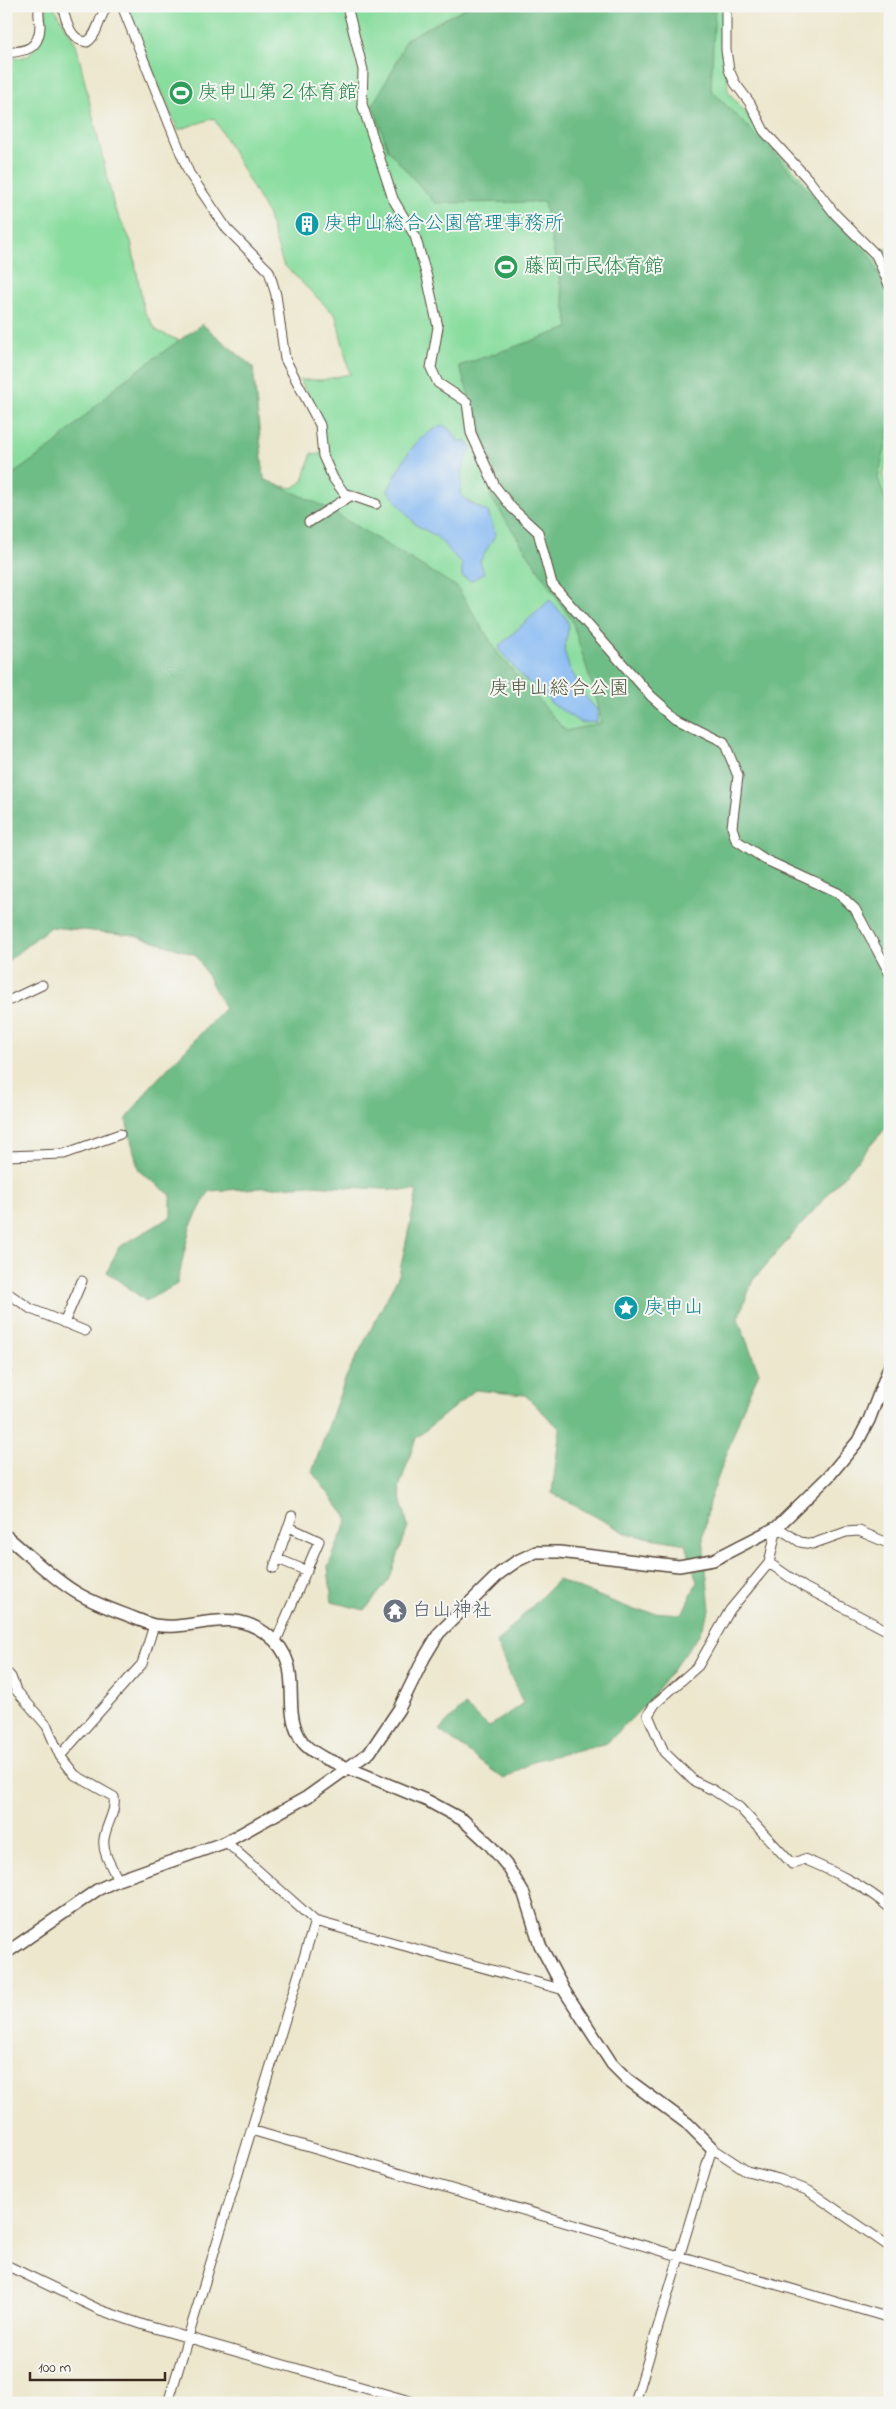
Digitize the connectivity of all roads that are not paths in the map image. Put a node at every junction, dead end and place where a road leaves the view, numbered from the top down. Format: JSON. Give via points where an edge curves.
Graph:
{"nodes":[{"id":1,"x":40,"y":6,"type":"edge"},
{"id":2,"x":62,"y":6,"type":"edge"},
{"id":3,"x":107,"y":6,"type":"edge"},
{"id":4,"x":122,"y":6,"type":"edge"},
{"id":5,"x":347,"y":6,"type":"edge"},
{"id":6,"x":726,"y":6,"type":"edge"},
{"id":7,"x":6,"y":53,"type":"edge"},
{"id":8,"x":890,"y":287,"type":"edge"},
{"id":9,"x":352,"y":495,"type":"junction"},
{"id":10,"x":376,"y":504,"type":"dead end"},
{"id":11,"x":309,"y":522,"type":"dead end"},
{"id":12,"x":890,"y":974,"type":"edge"},
{"id":13,"x":42,"y":985,"type":"dead end"},
{"id":14,"x":6,"y":1002,"type":"edge"},
{"id":15,"x":120,"y":1134,"type":"dead end"},
{"id":16,"x":6,"y":1156,"type":"edge"},
{"id":17,"x":82,"y":1281,"type":"dead end"},
{"id":18,"x":6,"y":1292,"type":"edge"},
{"id":19,"x":64,"y":1323,"type":"junction"},
{"id":20,"x":84,"y":1331,"type":"dead end"},
{"id":21,"x":890,"y":1365,"type":"edge"},
{"id":22,"x":292,"y":1516,"type":"dead end"},
{"id":23,"x":289,"y":1527,"type":"junction"},
{"id":24,"x":777,"y":1527,"type":"junction"},
{"id":25,"x":6,"y":1536,"type":"edge"},
{"id":26,"x":890,"y":1544,"type":"edge"},
{"id":27,"x":769,"y":1563,"type":"junction"},
{"id":28,"x":307,"y":1572,"type":"junction"},
{"id":29,"x":154,"y":1625,"type":"junction"},
{"id":30,"x":890,"y":1632,"type":"edge"},
{"id":31,"x":276,"y":1641,"type":"junction"},
{"id":32,"x":6,"y":1672,"type":"edge"},
{"id":33,"x":60,"y":1756,"type":"junction"},
{"id":34,"x":349,"y":1768,"type":"junction"},
{"id":35,"x":226,"y":1842,"type":"junction"},
{"id":36,"x":118,"y":1880,"type":"junction"},
{"id":37,"x":890,"y":1908,"type":"edge"},
{"id":38,"x":315,"y":1921,"type":"junction"},
{"id":39,"x":6,"y":1953,"type":"edge"},
{"id":40,"x":564,"y":1990,"type":"junction"},
{"id":41,"x":251,"y":2130,"type":"junction"},
{"id":42,"x":712,"y":2148,"type":"junction"},
{"id":43,"x":890,"y":2247,"type":"edge"},
{"id":44,"x":680,"y":2255,"type":"junction"},
{"id":45,"x":6,"y":2265,"type":"edge"},
{"id":46,"x":890,"y":2318,"type":"edge"},
{"id":47,"x":190,"y":2337,"type":"junction"},
{"id":48,"x":168,"y":2403,"type":"edge"},
{"id":49,"x":417,"y":2403,"type":"edge"},
{"id":50,"x":635,"y":2403,"type":"edge"}],
"edges":[{"from":1,"to":7,"type":"street","via":[[40,28],[35,43],[28,50]]},
{"from":2,"to":3,"type":"street","via":[[72,34],[80,42],[93,38]]},
{"from":4,"to":9,"type":"street","via":[[189,173],[227,229],[268,271],[276,295],[288,368],[320,425],[324,456],[333,478],[344,493]]},
{"from":5,"to":12,"type":"street","via":[[363,70],[362,104],[393,199],[415,236],[427,277],[438,327],[431,368],[438,383],[467,402],[472,433],[495,486],[512,508],[538,532],[552,584],[609,649],[676,718],[724,742],[738,776],[732,827],[736,840],[766,860],[838,893],[855,909]]},
{"from":6,"to":8,"type":"street","via":[[728,70],[735,83],[764,131],[808,179],[834,214],[876,254]]},
{"from":9,"to":10,"type":"street"},
{"from":9,"to":11,"type":"street"},
{"from":13,"to":14,"type":"street"},
{"from":15,"to":16,"type":"street","via":[[64,1154]]},
{"from":17,"to":19,"type":"street"},
{"from":18,"to":19,"type":"street","via":[[31,1309]]},
{"from":19,"to":20,"type":"street"},
{"from":21,"to":24,"type":"street","via":[[858,1441],[829,1476]]},
{"from":22,"to":23,"type":"street"},
{"from":23,"to":28,"type":"street","via":[[320,1541]]},
{"from":23,"to":28,"type":"street","via":[[276,1564]]},
{"from":24,"to":26,"type":"street","via":[[800,1542],[812,1544],[846,1532],[859,1531]]},
{"from":24,"to":27,"type":"street"},
{"from":24,"to":34,"type":"street","via":[[712,1560],[679,1566],[558,1552],[536,1552],[517,1561],[500,1573],[439,1633],[399,1708],[370,1752]]},
{"from":25,"to":29,"type":"street","via":[[76,1592],[100,1605]]},
{"from":27,"to":30,"type":"street","via":[[804,1587]]},
{"from":27,"to":37,"type":"street","via":[[730,1610],[698,1666],[655,1704],[648,1715],[664,1752],[694,1781],[739,1807],[792,1864],[804,1859],[835,1872]]},
{"from":28,"to":31,"type":"street"},
{"from":29,"to":31,"type":"street","via":[[182,1626],[224,1618],[262,1630]]},
{"from":29,"to":33,"type":"street","via":[[142,1664]]},
{"from":31,"to":34,"type":"street","via":[[286,1654],[298,1736],[309,1749]]},
{"from":32,"to":33,"type":"street","via":[[16,1690],[48,1726]]},
{"from":33,"to":36,"type":"street","via":[[75,1775],[114,1797],[114,1812],[104,1837],[104,1846]]},
{"from":34,"to":35,"type":"street","via":[[307,1797]]},
{"from":34,"to":40,"type":"street","via":[[428,1801],[463,1820],[489,1844],[524,1894],[540,1945]]},
{"from":35,"to":36,"type":"street"},
{"from":35,"to":38,"type":"street"},
{"from":36,"to":39,"type":"street","via":[[97,1890]]},
{"from":38,"to":40,"type":"street"},
{"from":38,"to":41,"type":"street"},
{"from":40,"to":42,"type":"street","via":[[612,2064],[688,2124]]},
{"from":41,"to":44,"type":"street"},
{"from":41,"to":47,"type":"street"},
{"from":42,"to":43,"type":"street","via":[[747,2171],[808,2191]]},
{"from":42,"to":44,"type":"street"},
{"from":44,"to":46,"type":"street"},
{"from":44,"to":50,"type":"street"},
{"from":45,"to":47,"type":"street","via":[[100,2310]]},
{"from":47,"to":48,"type":"street"},
{"from":47,"to":49,"type":"street"}]}
